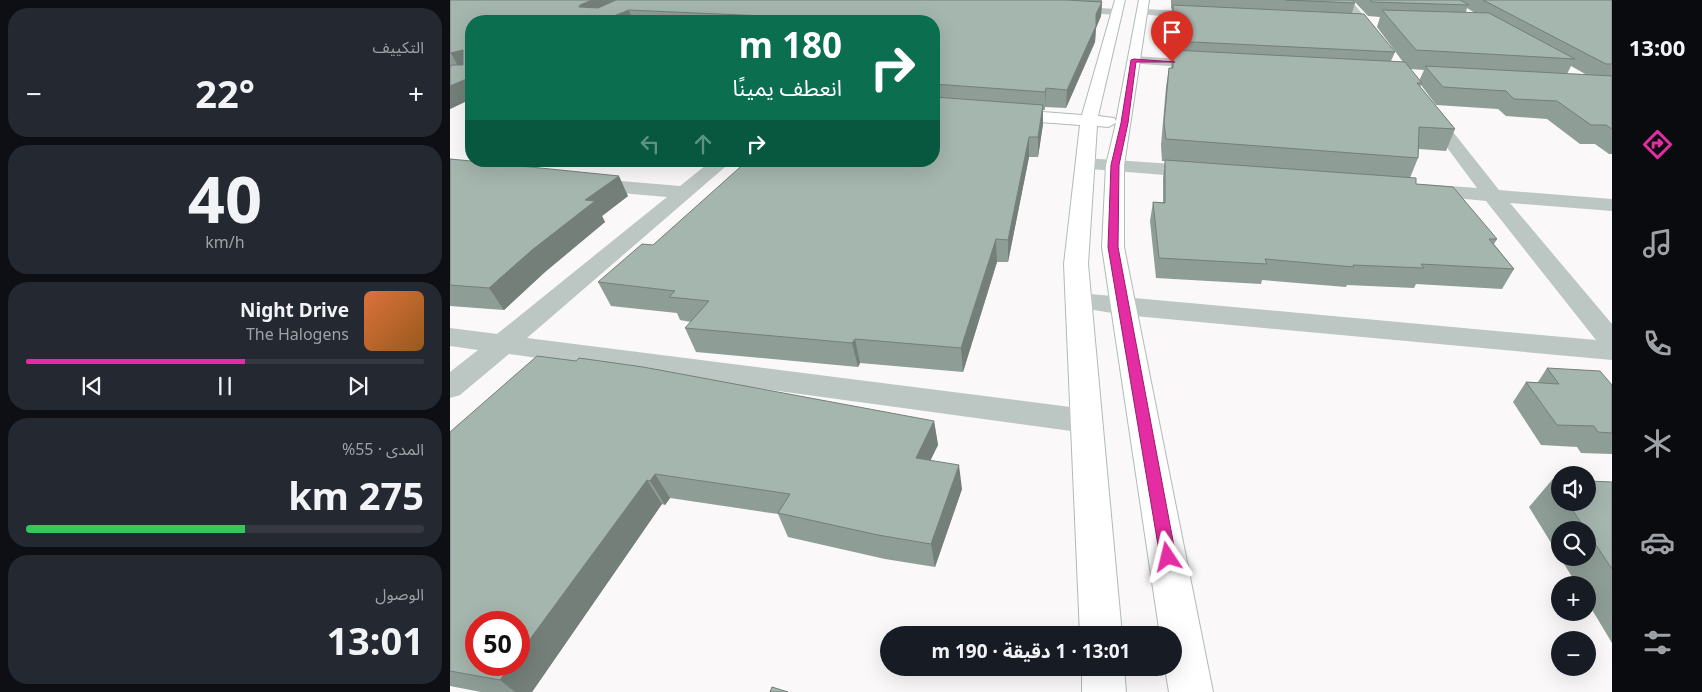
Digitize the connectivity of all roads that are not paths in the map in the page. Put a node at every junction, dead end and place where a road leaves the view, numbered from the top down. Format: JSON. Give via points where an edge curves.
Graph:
{"nodes":[{"id":1,"x":1345,"y":0,"type":"edge"},
{"id":2,"x":1131,"y":6,"type":"edge"},
{"id":3,"x":1050,"y":9,"type":"edge"},
{"id":4,"x":1220,"y":16,"type":"edge"},
{"id":5,"x":1134,"y":60,"type":"junction"},
{"id":6,"x":1391,"y":61,"type":"edge"},
{"id":7,"x":1223,"y":65,"type":"edge"},
{"id":8,"x":1419,"y":100,"type":"edge"},
{"id":9,"x":940,"y":110,"type":"edge"},
{"id":10,"x":1089,"y":120,"type":"junction"},
{"id":11,"x":1124,"y":123,"type":"junction"},
{"id":12,"x":1085,"y":164,"type":"junction"},
{"id":13,"x":1115,"y":165,"type":"junction"},
{"id":14,"x":716,"y":167,"type":"edge"},
{"id":15,"x":1224,"y":174,"type":"edge"},
{"id":16,"x":568,"y":182,"type":"edge"},
{"id":17,"x":1402,"y":188,"type":"edge"},
{"id":18,"x":685,"y":193,"type":"junction"},
{"id":19,"x":1492,"y":195,"type":"junction"},
{"id":20,"x":1612,"y":205,"type":"edge"},
{"id":21,"x":1079,"y":301,"type":"junction"},
{"id":22,"x":1124,"y":307,"type":"junction"},
{"id":23,"x":450,"y":337,"type":"edge"},
{"id":24,"x":1612,"y":342,"type":"edge"},
{"id":25,"x":503,"y":344,"type":"junction"},
{"id":26,"x":1612,"y":351,"type":"edge"},
{"id":27,"x":450,"y":388,"type":"edge"},
{"id":28,"x":1086,"y":421,"type":"junction"},
{"id":29,"x":1100,"y":626,"type":"edge"},
{"id":30,"x":1103,"y":676,"type":"edge"},
{"id":31,"x":1104,"y":692,"type":"edge"},
{"id":32,"x":1191,"y":692,"type":"edge"}],
"edges":[{"from":1,"to":6,"type":"street"},
{"from":2,"to":3,"type":"street"},
{"from":2,"to":4,"type":"street"},
{"from":2,"to":5,"type":"main road"},
{"from":2,"to":10,"type":"main road"},
{"from":5,"to":7,"type":"street"},
{"from":5,"to":11,"type":"main road"},
{"from":8,"to":19,"type":"street"},
{"from":9,"to":10,"type":"main road"},
{"from":10,"to":11,"type":"main road"},
{"from":10,"to":12,"type":"main road"},
{"from":11,"to":13,"type":"main road"},
{"from":12,"to":13,"type":"street"},
{"from":12,"to":21,"type":"main road","via":[[1076,264]]},
{"from":13,"to":15,"type":"street"},
{"from":13,"to":22,"type":"main road","via":[[1113,247]]},
{"from":14,"to":18,"type":"street"},
{"from":16,"to":18,"type":"street"},
{"from":17,"to":19,"type":"street"},
{"from":18,"to":25,"type":"street"},
{"from":19,"to":20,"type":"street"},
{"from":19,"to":24,"type":"street"},
{"from":21,"to":22,"type":"street"},
{"from":21,"to":28,"type":"main road"},
{"from":22,"to":26,"type":"street"},
{"from":22,"to":32,"type":"main road"},
{"from":23,"to":25,"type":"street"},
{"from":25,"to":27,"type":"street"},
{"from":25,"to":28,"type":"street"},
{"from":28,"to":29,"type":"main road"},
{"from":30,"to":31,"type":"main road"}]}
